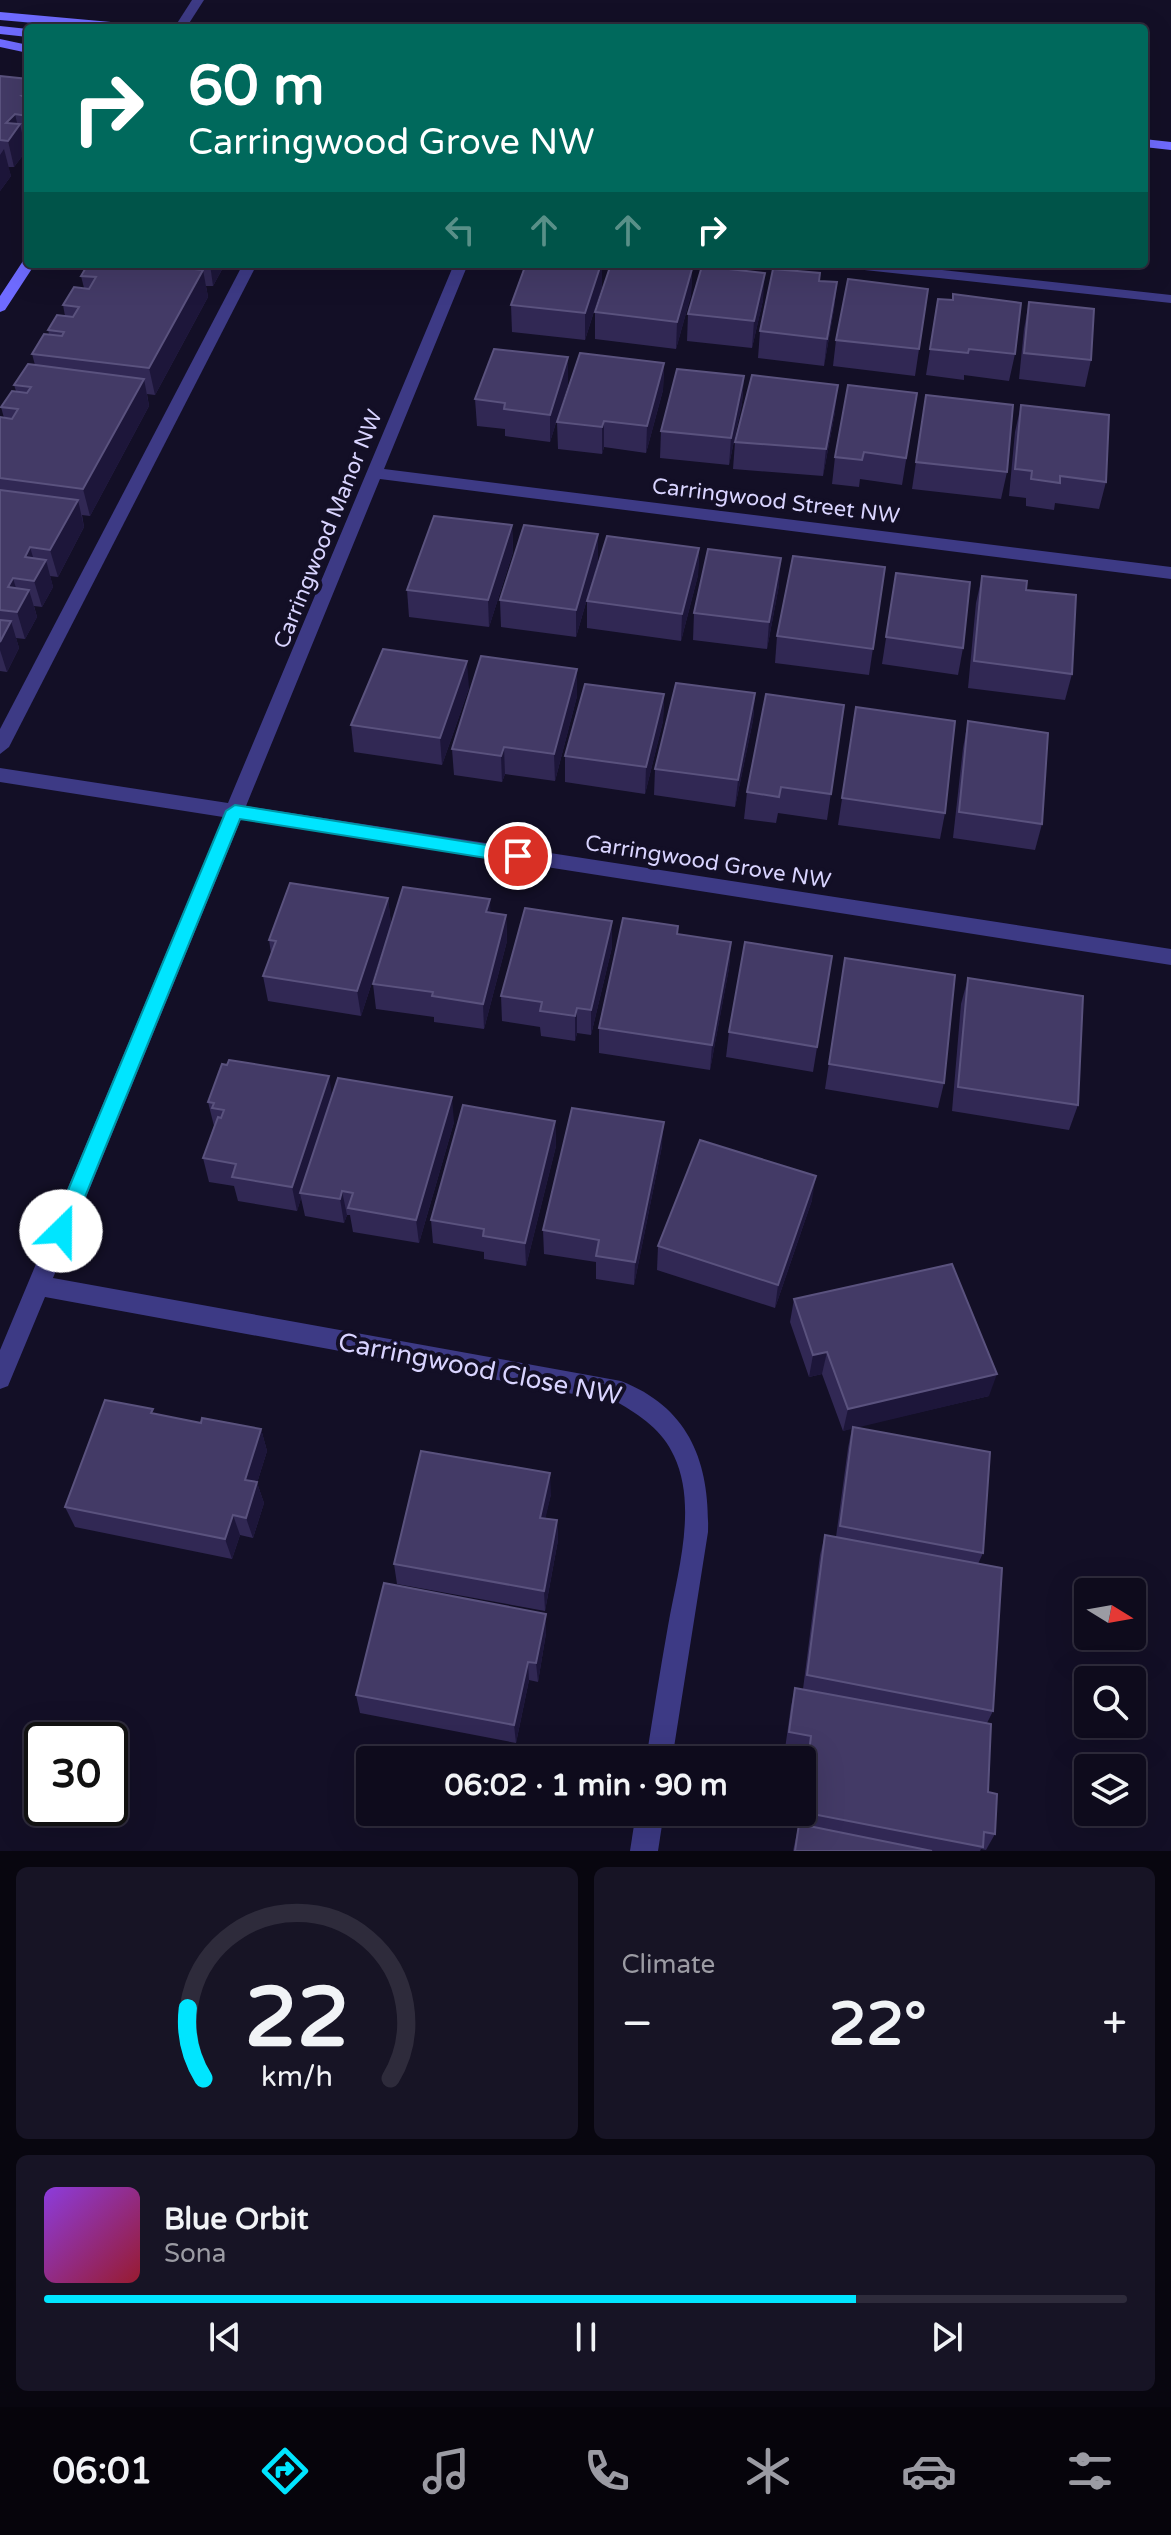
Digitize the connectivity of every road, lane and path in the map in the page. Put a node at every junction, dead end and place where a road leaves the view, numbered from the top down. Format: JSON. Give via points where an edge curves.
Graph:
{"nodes":[{"id":1,"x":198,"y":0,"type":"edge"},
{"id":2,"x":0,"y":16,"type":"edge"},
{"id":3,"x":89,"y":24,"type":"edge"},
{"id":4,"x":183,"y":24,"type":"edge"},
{"id":5,"x":0,"y":30,"type":"edge"},
{"id":6,"x":24,"y":33,"type":"edge"},
{"id":7,"x":0,"y":43,"type":"edge"},
{"id":8,"x":24,"y":48,"type":"edge"},
{"id":9,"x":1148,"y":131,"type":"edge"},
{"id":10,"x":1171,"y":133,"type":"edge"},
{"id":11,"x":1148,"y":143,"type":"edge"},
{"id":12,"x":1171,"y":146,"type":"edge"},
{"id":13,"x":25,"y":268,"type":"edge"},
{"id":14,"x":248,"y":268,"type":"edge"},
{"id":15,"x":459,"y":268,"type":"edge"},
{"id":16,"x":883,"y":268,"type":"edge"},
{"id":17,"x":1171,"y":299,"type":"edge"},
{"id":18,"x":0,"y":307,"type":"edge"},
{"id":19,"x":375,"y":473,"type":"junction"},
{"id":20,"x":1171,"y":573,"type":"edge"},
{"id":21,"x":0,"y":747,"type":"edge"},
{"id":22,"x":0,"y":775,"type":"edge"},
{"id":23,"x":235,"y":811,"type":"junction"},
{"id":24,"x":1171,"y":957,"type":"edge"},
{"id":25,"x":38,"y":1286,"type":"junction"},
{"id":26,"x":0,"y":1378,"type":"edge"},
{"id":27,"x":661,"y":1746,"type":"edge"},
{"id":28,"x":648,"y":1826,"type":"edge"},
{"id":29,"x":644,"y":1851,"type":"edge"}],
"edges":[{"from":1,"to":4,"type":"street"},
{"from":2,"to":3,"type":"main road"},
{"from":5,"to":6,"type":"main road"},
{"from":7,"to":8,"type":"main road"},
{"from":9,"to":10,"type":"main road"},
{"from":11,"to":12,"type":"main road"},
{"from":13,"to":18,"type":"main road"},
{"from":14,"to":21,"type":"street"},
{"from":15,"to":19,"type":"street","name":"Carringwood Manor NW"},
{"from":16,"to":17,"type":"street"},
{"from":19,"to":20,"type":"street","name":"Carringwood Street NW"},
{"from":19,"to":23,"type":"street","name":"Carringwood Manor NW"},
{"from":22,"to":23,"type":"street","name":"Carringwood Grove NW"},
{"from":23,"to":24,"type":"street","name":"Carringwood Grove NW"},
{"from":23,"to":25,"type":"street"},
{"from":25,"to":26,"type":"street"},
{"from":25,"to":27,"type":"street","name":"Carringwood Close NW","via":[[621,1392],[661,1418],[679,1438],[696,1477],[698,1496]]},
{"from":28,"to":29,"type":"street"}]}
